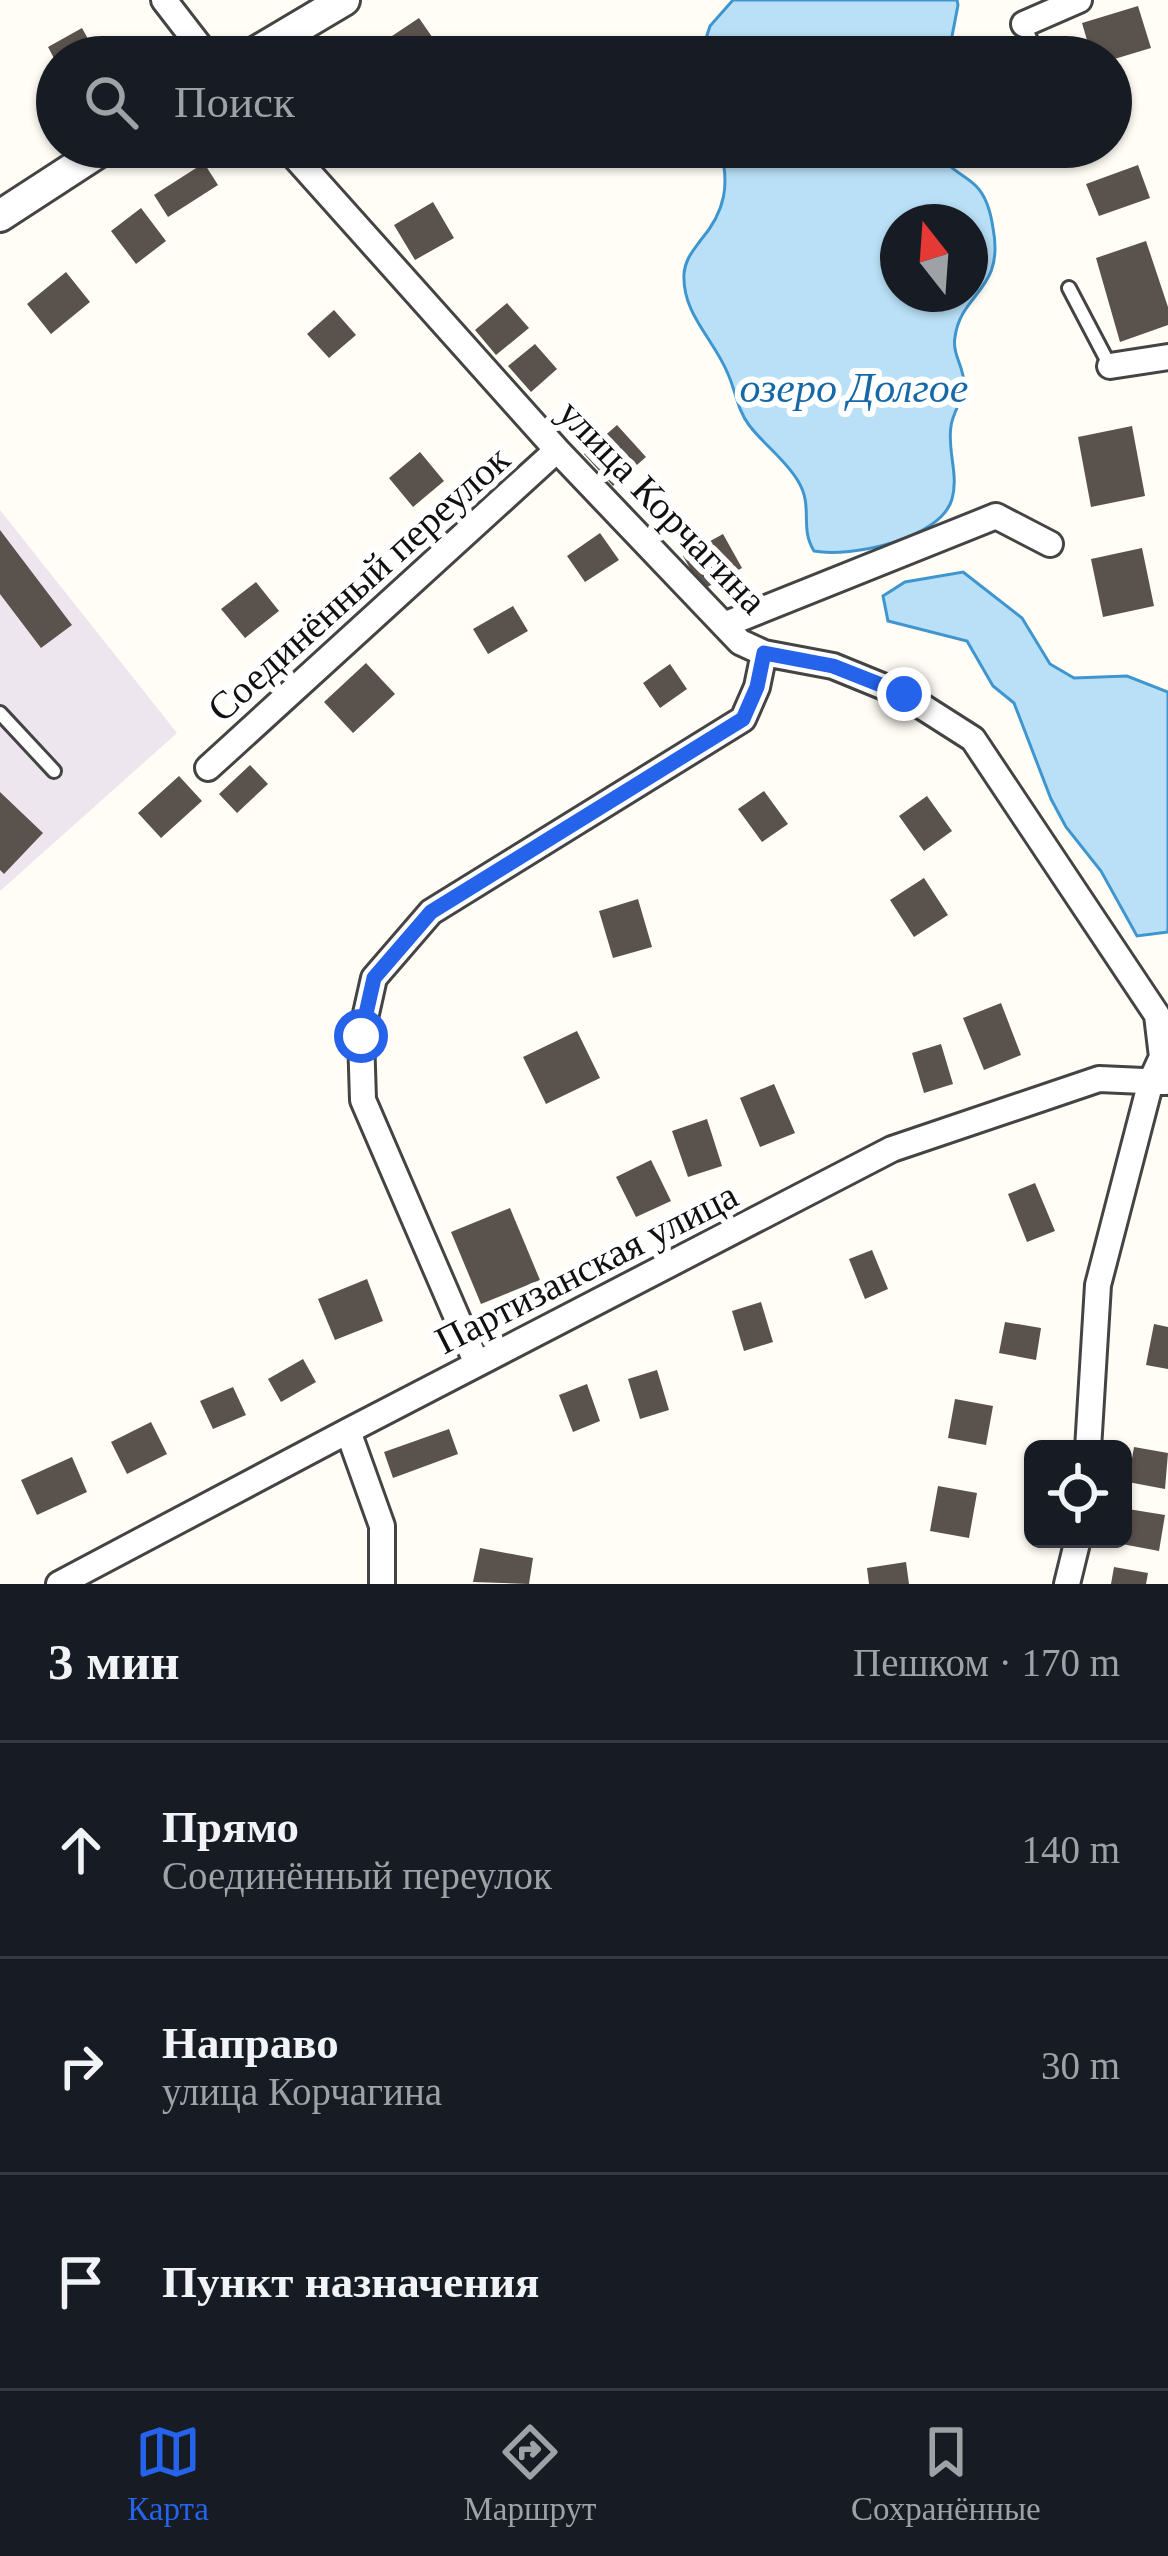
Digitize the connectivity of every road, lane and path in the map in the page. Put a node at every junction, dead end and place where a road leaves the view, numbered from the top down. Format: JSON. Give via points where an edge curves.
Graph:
{"nodes":[{"id":1,"x":164,"y":0,"type":"edge"},
{"id":2,"x":344,"y":0,"type":"edge"},
{"id":3,"x":1079,"y":0,"type":"edge"},
{"id":4,"x":1024,"y":24,"type":"joint"},
{"id":5,"x":192,"y":36,"type":"edge"},
{"id":6,"x":283,"y":36,"type":"edge"},
{"id":7,"x":1029,"y":36,"type":"edge"},
{"id":8,"x":74,"y":168,"type":"edge"},
{"id":9,"x":305,"y":168,"type":"edge"},
{"id":10,"x":0,"y":216,"type":"edge"},
{"id":11,"x":1069,"y":288,"type":"dead end"},
{"id":12,"x":1168,"y":358,"type":"edge"},
{"id":13,"x":1110,"y":366,"type":"joint"},
{"id":14,"x":556,"y":450,"type":"junction"},
{"id":15,"x":1050,"y":544,"type":"dead end"},
{"id":16,"x":724,"y":626,"type":"junction"},
{"id":17,"x":764,"y":653,"type":"junction"},
{"id":18,"x":0,"y":713,"type":"edge"},
{"id":19,"x":208,"y":768,"type":"dead end"},
{"id":20,"x":54,"y":771,"type":"dead end"},
{"id":21,"x":1160,"y":1082,"type":"edge"},
{"id":22,"x":477,"y":1364,"type":"junction"},
{"id":23,"x":348,"y":1431,"type":"junction"},
{"id":24,"x":1089,"y":1440,"type":"edge"},
{"id":25,"x":1076,"y":1548,"type":"edge"},
{"id":26,"x":58,"y":1584,"type":"edge"},
{"id":27,"x":382,"y":1584,"type":"edge"},
{"id":28,"x":1067,"y":1584,"type":"edge"}],
"edges":[{"from":1,"to":5,"type":"street"},
{"from":2,"to":6,"type":"street"},
{"from":3,"to":4,"type":"street"},
{"from":4,"to":7,"type":"lane"},
{"from":8,"to":10,"type":"street"},
{"from":9,"to":14,"type":"street","name":"улица Корчагина"},
{"from":11,"to":13,"type":"lane"},
{"from":12,"to":13,"type":"street"},
{"from":14,"to":16,"type":"street","name":"улица Корчагина"},
{"from":14,"to":19,"type":"street","name":"Соединённый переулок"},
{"from":15,"to":16,"type":"street","via":[[996,516]]},
{"from":16,"to":17,"type":"street","name":"улица Корчагина"},
{"from":17,"to":21,"type":"street","name":"улица Корчагина","via":[[833,666],[904,694],[973,739],[1157,1015]]},
{"from":17,"to":22,"type":"street","via":[[743,719],[431,912],[374,978],[361,1036],[363,1100]]},
{"from":18,"to":20,"type":"lane"},
{"from":21,"to":22,"type":"street","name":"Партизанская улица","via":[[1100,1078],[892,1149]]},
{"from":21,"to":24,"type":"street","name":"улица Корчагина","via":[[1098,1285]]},
{"from":22,"to":23,"type":"street","name":"Партизанская улица"},
{"from":23,"to":26,"type":"street","name":"Партизанская улица"},
{"from":23,"to":27,"type":"street","via":[[382,1526]]},
{"from":25,"to":28,"type":"street"}]}
